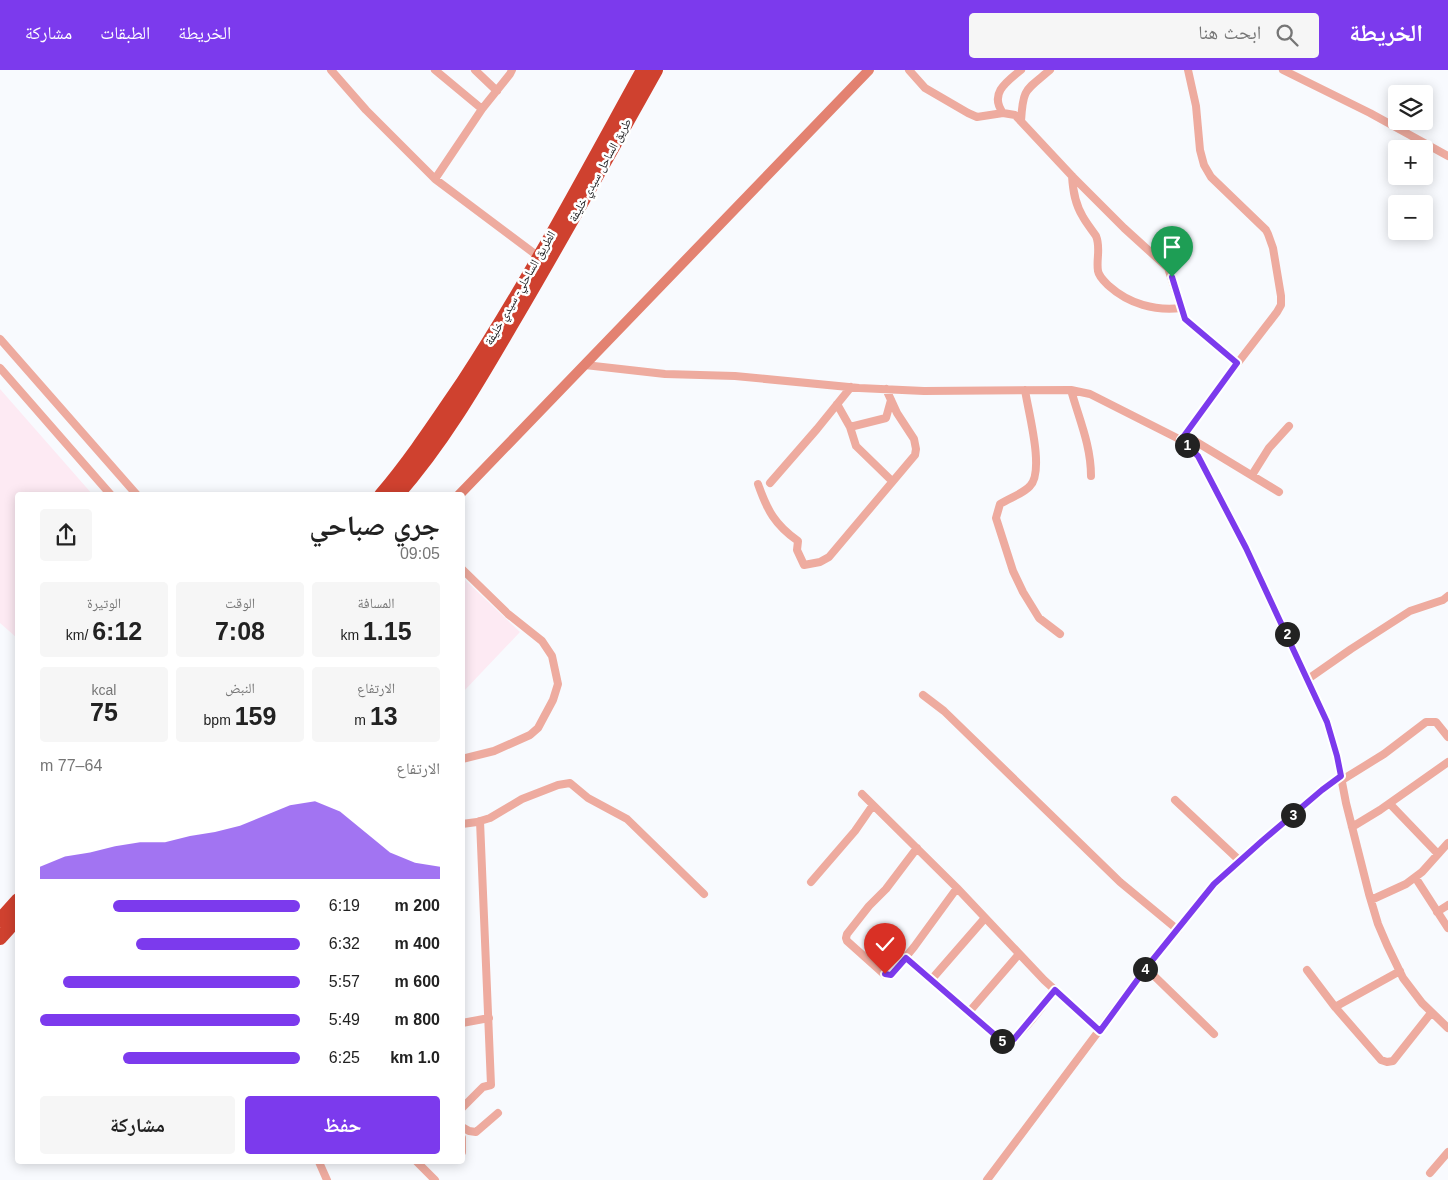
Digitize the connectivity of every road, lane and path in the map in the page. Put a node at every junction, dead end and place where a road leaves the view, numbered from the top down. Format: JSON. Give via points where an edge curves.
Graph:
{"nodes":[{"id":1,"x":331,"y":70,"type":"edge"},
{"id":2,"x":435,"y":70,"type":"edge"},
{"id":3,"x":475,"y":70,"type":"edge"},
{"id":4,"x":512,"y":70,"type":"edge"},
{"id":5,"x":643,"y":70,"type":"edge"},
{"id":6,"x":656,"y":70,"type":"edge"},
{"id":7,"x":869,"y":70,"type":"edge"},
{"id":8,"x":909,"y":70,"type":"edge"},
{"id":9,"x":1021,"y":70,"type":"edge"},
{"id":10,"x":1050,"y":70,"type":"edge"},
{"id":11,"x":1188,"y":70,"type":"edge"},
{"id":12,"x":1283,"y":70,"type":"edge"},
{"id":13,"x":497,"y":91,"type":"junction"},
{"id":14,"x":482,"y":109,"type":"junction"},
{"id":15,"x":1003,"y":113,"type":"junction"},
{"id":16,"x":1021,"y":121,"type":"junction"},
{"id":17,"x":1448,"y":156,"type":"edge"},
{"id":18,"x":1072,"y":176,"type":"junction"},
{"id":19,"x":436,"y":179,"type":"junction"},
{"id":20,"x":539,"y":257,"type":"junction"},
{"id":21,"x":1181,"y":308,"type":"junction"},
{"id":22,"x":0,"y":339,"type":"edge"},
{"id":23,"x":1237,"y":363,"type":"junction"},
{"id":24,"x":585,"y":365,"type":"junction"},
{"id":25,"x":0,"y":368,"type":"edge"},
{"id":26,"x":851,"y":387,"type":"junction"},
{"id":27,"x":886,"y":389,"type":"junction"},
{"id":28,"x":1025,"y":390,"type":"junction"},
{"id":29,"x":1070,"y":390,"type":"junction"},
{"id":30,"x":891,"y":400,"type":"junction"},
{"id":31,"x":838,"y":404,"type":"junction"},
{"id":32,"x":1289,"y":426,"type":"dead end"},
{"id":33,"x":850,"y":427,"type":"junction"},
{"id":34,"x":1183,"y":437,"type":"junction"},
{"id":35,"x":1252,"y":475,"type":"junction"},
{"id":36,"x":1091,"y":476,"type":"dead end"},
{"id":37,"x":892,"y":481,"type":"junction"},
{"id":38,"x":770,"y":483,"type":"dead end"},
{"id":39,"x":758,"y":484,"type":"dead end"},
{"id":40,"x":108,"y":492,"type":"edge"},
{"id":41,"x":134,"y":492,"type":"edge"},
{"id":42,"x":383,"y":492,"type":"edge"},
{"id":43,"x":399,"y":492,"type":"edge"},
{"id":44,"x":462,"y":492,"type":"edge"},
{"id":45,"x":1278,"y":492,"type":"dead end"},
{"id":46,"x":465,"y":572,"type":"edge"},
{"id":47,"x":1448,"y":596,"type":"edge"},
{"id":48,"x":1060,"y":634,"type":"dead end"},
{"id":49,"x":1308,"y":679,"type":"junction"},
{"id":50,"x":923,"y":695,"type":"dead end"},
{"id":51,"x":1448,"y":737,"type":"edge"},
{"id":52,"x":465,"y":758,"type":"edge"},
{"id":53,"x":1448,"y":762,"type":"edge"},
{"id":54,"x":1341,"y":778,"type":"junction"},
{"id":55,"x":862,"y":794,"type":"dead end"},
{"id":56,"x":1175,"y":800,"type":"dead end"},
{"id":57,"x":1390,"y":804,"type":"junction"},
{"id":58,"x":873,"y":806,"type":"junction"},
{"id":59,"x":480,"y":821,"type":"junction"},
{"id":60,"x":465,"y":824,"type":"edge"},
{"id":61,"x":1352,"y":827,"type":"junction"},
{"id":62,"x":1448,"y":843,"type":"edge"},
{"id":63,"x":917,"y":848,"type":"junction"},
{"id":64,"x":1438,"y":854,"type":"junction"},
{"id":65,"x":1240,"y":861,"type":"junction"},
{"id":66,"x":1415,"y":877,"type":"junction"},
{"id":67,"x":811,"y":882,"type":"dead end"},
{"id":68,"x":957,"y":888,"type":"junction"},
{"id":69,"x":704,"y":894,"type":"dead end"},
{"id":70,"x":1371,"y":900,"type":"junction"},
{"id":71,"x":15,"y":903,"type":"edge"},
{"id":72,"x":1448,"y":905,"type":"edge"},
{"id":73,"x":1437,"y":912,"type":"junction"},
{"id":74,"x":985,"y":918,"type":"junction"},
{"id":75,"x":0,"y":920,"type":"edge"},
{"id":76,"x":15,"y":921,"type":"edge"},
{"id":77,"x":1448,"y":928,"type":"edge"},
{"id":78,"x":1178,"y":930,"type":"junction"},
{"id":79,"x":0,"y":938,"type":"edge"},
{"id":80,"x":1019,"y":954,"type":"junction"},
{"id":81,"x":906,"y":958,"type":"junction"},
{"id":82,"x":1146,"y":968,"type":"junction"},
{"id":83,"x":1307,"y":970,"type":"dead end"},
{"id":84,"x":1400,"y":972,"type":"junction"},
{"id":85,"x":931,"y":980,"type":"junction"},
{"id":86,"x":1055,"y":990,"type":"junction"},
{"id":87,"x":1335,"y":1007,"type":"junction"},
{"id":88,"x":969,"y":1012,"type":"junction"},
{"id":89,"x":1431,"y":1013,"type":"junction"},
{"id":90,"x":489,"y":1018,"type":"junction"},
{"id":91,"x":465,"y":1022,"type":"edge"},
{"id":92,"x":1448,"y":1028,"type":"edge"},
{"id":93,"x":1100,"y":1031,"type":"junction"},
{"id":94,"x":1214,"y":1034,"type":"dead end"},
{"id":95,"x":465,"y":1105,"type":"edge"},
{"id":96,"x":498,"y":1113,"type":"dead end"},
{"id":97,"x":465,"y":1129,"type":"edge"},
{"id":98,"x":1448,"y":1152,"type":"edge"},
{"id":99,"x":320,"y":1164,"type":"edge"},
{"id":100,"x":419,"y":1164,"type":"edge"},
{"id":101,"x":1430,"y":1173,"type":"dead end"},
{"id":102,"x":327,"y":1180,"type":"edge"},
{"id":103,"x":434,"y":1180,"type":"edge"},
{"id":104,"x":987,"y":1180,"type":"edge"}],
"edges":[{"from":1,"to":19,"type":"street","via":[[366,110]]},
{"from":2,"to":14,"type":"street"},
{"from":3,"to":13,"type":"street"},
{"from":4,"to":13,"type":"street"},
{"from":5,"to":20,"type":"highway","name":"الطريق الساحلي- سيدي خليفة"},
{"from":6,"to":43,"type":"highway","name":"طريق الساحل سيدي خليفة","via":[[467,401]]},
{"from":7,"to":24,"type":"street"},
{"from":8,"to":15,"type":"street","via":[[925,88],[968,113],[977,117]]},
{"from":9,"to":15,"type":"street","via":[[1004,83],[1000,91],[998,106]]},
{"from":10,"to":16,"type":"street","via":[[1025,91]]},
{"from":11,"to":23,"type":"street","via":[[1204,165],[1211,177],[1266,230],[1273,248],[1281,305]]},
{"from":12,"to":17,"type":"street"},
{"from":13,"to":14,"type":"street"},
{"from":14,"to":19,"type":"street"},
{"from":15,"to":16,"type":"street","via":[[1015,115]]},
{"from":16,"to":18,"type":"street"},
{"from":18,"to":21,"type":"street","via":[[1168,268]]},
{"from":18,"to":21,"type":"street","via":[[1077,208],[1096,236],[1098,272],[1103,280],[1134,302],[1158,309]]},
{"from":19,"to":20,"type":"street"},
{"from":20,"to":42,"type":"highway","name":"الطريق الساحلي- سيدي خليفة","via":[[448,404]]},
{"from":21,"to":23,"type":"street","via":[[1185,319]]},
{"from":22,"to":41,"type":"street"},
{"from":23,"to":34,"type":"street"},
{"from":24,"to":26,"type":"street"},
{"from":24,"to":44,"type":"street"},
{"from":25,"to":40,"type":"street"},
{"from":26,"to":27,"type":"street"},
{"from":26,"to":31,"type":"street"},
{"from":27,"to":28,"type":"street"},
{"from":27,"to":30,"type":"street"},
{"from":28,"to":29,"type":"street"},
{"from":28,"to":48,"type":"street","via":[[1037,471],[1031,486],[1000,504],[996,518],[1023,592],[1039,618]]},
{"from":29,"to":34,"type":"street","via":[[1090,394]]},
{"from":29,"to":36,"type":"street","via":[[1088,441]]},
{"from":30,"to":33,"type":"street","via":[[886,418]]},
{"from":30,"to":37,"type":"street","via":[[914,439],[916,449],[910,462]]},
{"from":31,"to":33,"type":"street"},
{"from":31,"to":38,"type":"street"},
{"from":32,"to":35,"type":"street","via":[[1269,448]]},
{"from":33,"to":37,"type":"street","via":[[856,446]]},
{"from":34,"to":35,"type":"street"},
{"from":34,"to":49,"type":"street","via":[[1208,474]]},
{"from":35,"to":45,"type":"street"},
{"from":37,"to":39,"type":"street","via":[[829,557],[804,565],[797,550],[798,540],[784,531],[772,517]]},
{"from":46,"to":52,"type":"street","via":[[508,614],[542,641],[552,656],[558,684],[546,714],[530,735],[494,751]]},
{"from":47,"to":49,"type":"street","via":[[1410,611]]},
{"from":49,"to":54,"type":"street","via":[[1327,722]]},
{"from":50,"to":78,"type":"street","via":[[944,711],[1120,882]]},
{"from":51,"to":54,"type":"street","via":[[1436,722],[1426,722],[1384,754]]},
{"from":53,"to":57,"type":"street"},
{"from":54,"to":61,"type":"street"},
{"from":54,"to":65,"type":"street","via":[[1322,790]]},
{"from":55,"to":58,"type":"street"},
{"from":56,"to":65,"type":"street"},
{"from":57,"to":61,"type":"street"},
{"from":57,"to":64,"type":"street"},
{"from":58,"to":63,"type":"street"},
{"from":58,"to":67,"type":"street"},
{"from":59,"to":60,"type":"street"},
{"from":59,"to":69,"type":"street","via":[[522,799],[570,783],[588,798],[626,819]]},
{"from":59,"to":90,"type":"street"},
{"from":61,"to":70,"type":"street"},
{"from":62,"to":64,"type":"street"},
{"from":63,"to":68,"type":"street"},
{"from":63,"to":81,"type":"street","via":[[846,938],[888,976]]},
{"from":64,"to":66,"type":"street"},
{"from":65,"to":78,"type":"street","via":[[1214,884]]},
{"from":66,"to":70,"type":"street"},
{"from":66,"to":73,"type":"street"},
{"from":68,"to":74,"type":"street"},
{"from":68,"to":81,"type":"street"},
{"from":70,"to":84,"type":"street"},
{"from":71,"to":75,"type":"highway"},
{"from":72,"to":73,"type":"street"},
{"from":73,"to":77,"type":"street"},
{"from":74,"to":80,"type":"street"},
{"from":74,"to":85,"type":"street"},
{"from":76,"to":79,"type":"highway"},
{"from":78,"to":82,"type":"street"},
{"from":80,"to":86,"type":"street"},
{"from":80,"to":88,"type":"street"},
{"from":81,"to":85,"type":"street"},
{"from":82,"to":93,"type":"street"},
{"from":82,"to":94,"type":"street"},
{"from":83,"to":87,"type":"street"},
{"from":84,"to":87,"type":"street"},
{"from":84,"to":89,"type":"street"},
{"from":85,"to":88,"type":"street"},
{"from":86,"to":88,"type":"street","via":[[1027,1025],[1008,1042],[1002,1041]]},
{"from":86,"to":93,"type":"street"},
{"from":87,"to":89,"type":"street","via":[[1381,1060],[1387,1062],[1393,1060]]},
{"from":89,"to":92,"type":"street"},
{"from":90,"to":91,"type":"street"},
{"from":90,"to":95,"type":"street","via":[[491,1085],[482,1087]]},
{"from":93,"to":104,"type":"street"},
{"from":96,"to":97,"type":"street","via":[[476,1132]]},
{"from":98,"to":101,"type":"street"},
{"from":99,"to":102,"type":"street"},
{"from":100,"to":103,"type":"street"}]}
